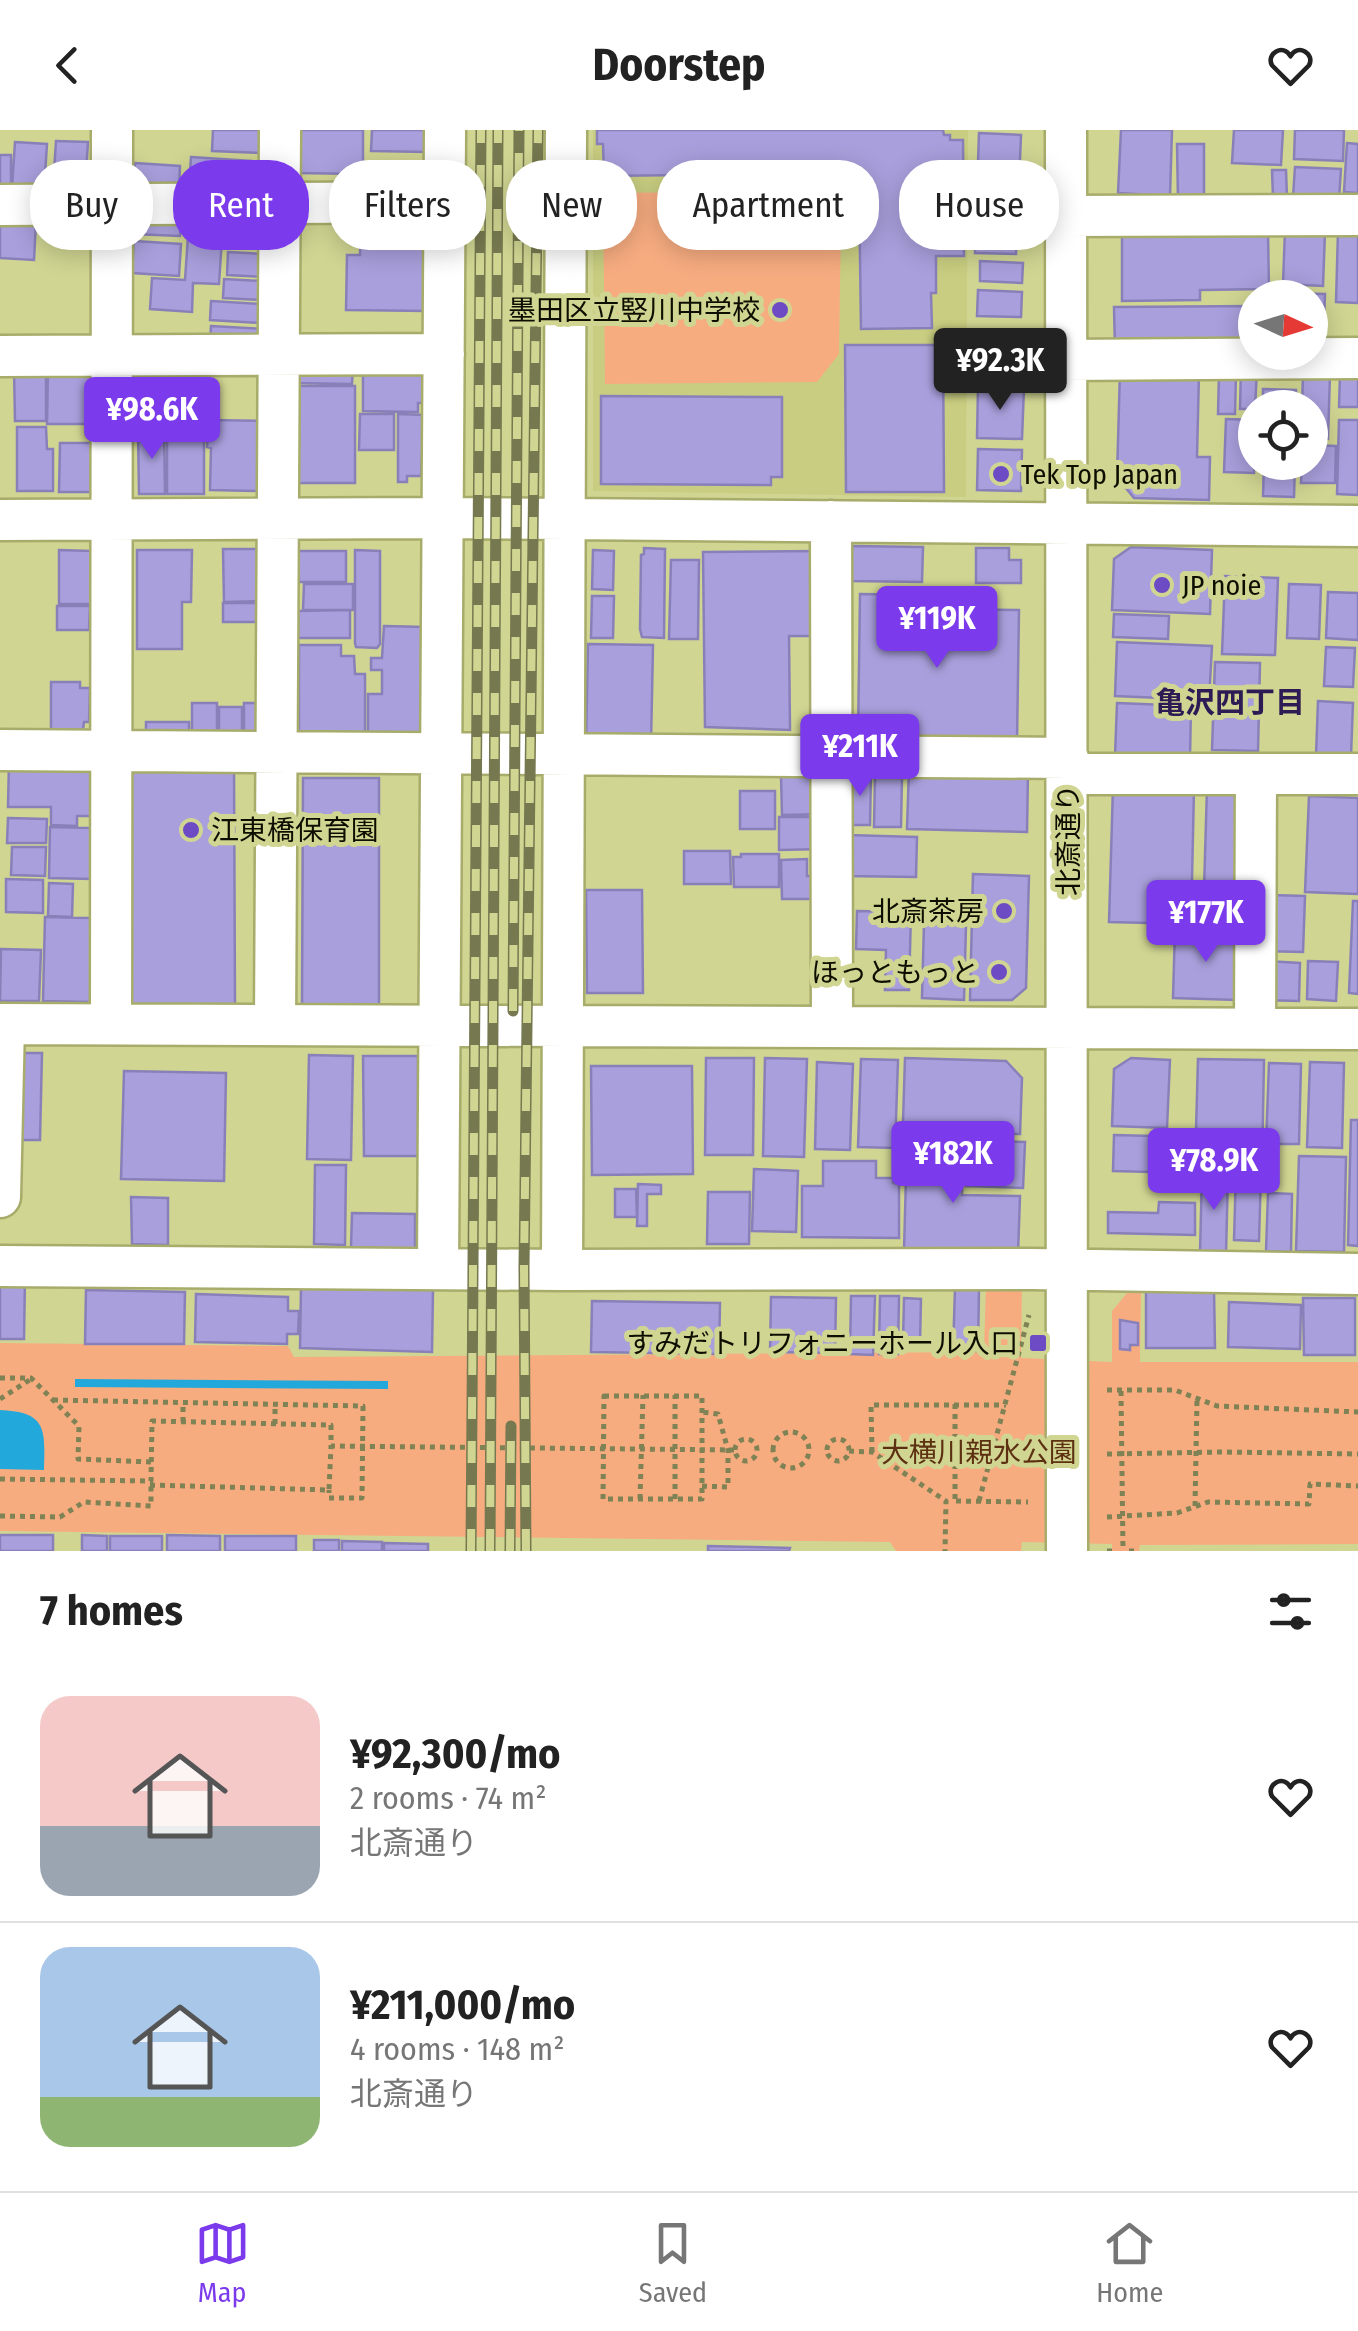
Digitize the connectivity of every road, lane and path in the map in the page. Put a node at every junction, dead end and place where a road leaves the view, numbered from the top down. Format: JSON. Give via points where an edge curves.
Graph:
{"nodes":[{"id":1,"x":112,"y":130,"type":"edge"},
{"id":2,"x":280,"y":130,"type":"edge"},
{"id":3,"x":446,"y":130,"type":"edge"},
{"id":4,"x":566,"y":130,"type":"edge"},
{"id":5,"x":1066,"y":130,"type":"edge"},
{"id":6,"x":112,"y":160,"type":"edge"},
{"id":7,"x":280,"y":160,"type":"edge"},
{"id":8,"x":446,"y":160,"type":"edge"},
{"id":9,"x":0,"y":204,"type":"edge"},
{"id":10,"x":30,"y":204,"type":"edge"},
{"id":11,"x":1358,"y":215,"type":"edge"},
{"id":12,"x":1066,"y":216,"type":"junction"},
{"id":13,"x":113,"y":250,"type":"edge"},
{"id":14,"x":280,"y":250,"type":"edge"},
{"id":15,"x":445,"y":250,"type":"edge"},
{"id":16,"x":444,"y":354,"type":"junction"},
{"id":17,"x":112,"y":355,"type":"junction"},
{"id":18,"x":279,"y":355,"type":"junction"},
{"id":19,"x":0,"y":356,"type":"edge"},
{"id":20,"x":1358,"y":358,"type":"edge"},
{"id":21,"x":1065,"y":360,"type":"junction"},
{"id":22,"x":443,"y":518,"type":"junction"},
{"id":23,"x":564,"y":519,"type":"junction"},
{"id":24,"x":0,"y":520,"type":"edge"},
{"id":25,"x":112,"y":520,"type":"junction"},
{"id":26,"x":278,"y":520,"type":"junction"},
{"id":27,"x":831,"y":521,"type":"junction"},
{"id":28,"x":1066,"y":522,"type":"junction"},
{"id":29,"x":1358,"y":526,"type":"edge"},
{"id":30,"x":0,"y":750,"type":"edge"},
{"id":31,"x":112,"y":752,"type":"junction"},
{"id":32,"x":277,"y":752,"type":"junction"},
{"id":33,"x":441,"y":754,"type":"junction"},
{"id":34,"x":563,"y":754,"type":"junction"},
{"id":35,"x":832,"y":756,"type":"junction"},
{"id":36,"x":1068,"y":766,"type":"junction"},
{"id":37,"x":1256,"y":774,"type":"junction"},
{"id":38,"x":1358,"y":774,"type":"edge"},
{"id":39,"x":2,"y":1024,"type":"edge"},
{"id":40,"x":111,"y":1024,"type":"junction"},
{"id":41,"x":276,"y":1024,"type":"junction"},
{"id":42,"x":440,"y":1026,"type":"junction"},
{"id":43,"x":564,"y":1026,"type":"junction"},
{"id":44,"x":832,"y":1027,"type":"junction"},
{"id":45,"x":1068,"y":1028,"type":"junction"},
{"id":46,"x":1254,"y":1028,"type":"junction"},
{"id":47,"x":1358,"y":1029,"type":"edge"},
{"id":48,"x":0,"y":1197,"type":"edge"},
{"id":49,"x":0,"y":1266,"type":"edge"},
{"id":50,"x":438,"y":1269,"type":"junction"},
{"id":51,"x":562,"y":1270,"type":"junction"},
{"id":52,"x":1358,"y":1274,"type":"edge"},
{"id":53,"x":1067,"y":1284,"type":"junction"},
{"id":54,"x":1030,"y":1312,"type":"dead end"},
{"id":55,"x":0,"y":1378,"type":"edge"},
{"id":56,"x":32,"y":1378,"type":"junction"},
{"id":57,"x":1107,"y":1390,"type":"dead end"},
{"id":58,"x":1122,"y":1390,"type":"junction"},
{"id":59,"x":643,"y":1395,"type":"junction"},
{"id":60,"x":675,"y":1396,"type":"junction"},
{"id":61,"x":0,"y":1399,"type":"edge"},
{"id":62,"x":1198,"y":1399,"type":"junction"},
{"id":63,"x":53,"y":1400,"type":"junction"},
{"id":64,"x":183,"y":1403,"type":"junction"},
{"id":65,"x":275,"y":1404,"type":"junction"},
{"id":66,"x":955,"y":1404,"type":"junction"},
{"id":67,"x":1006,"y":1404,"type":"junction"},
{"id":68,"x":702,"y":1412,"type":"junction"},
{"id":69,"x":1358,"y":1412,"type":"edge"},
{"id":70,"x":182,"y":1422,"type":"junction"},
{"id":71,"x":274,"y":1424,"type":"junction"},
{"id":72,"x":331,"y":1446,"type":"junction"},
{"id":73,"x":363,"y":1446,"type":"junction"},
{"id":74,"x":603,"y":1447,"type":"junction"},
{"id":75,"x":642,"y":1448,"type":"junction"},
{"id":76,"x":675,"y":1448,"type":"junction"},
{"id":77,"x":702,"y":1449,"type":"junction"},
{"id":78,"x":731,"y":1450,"type":"junction"},
{"id":79,"x":757,"y":1450,"type":"junction"},
{"id":80,"x":849,"y":1450,"type":"junction"},
{"id":81,"x":773,"y":1451,"type":"junction"},
{"id":82,"x":809,"y":1451,"type":"junction"},
{"id":83,"x":826,"y":1451,"type":"junction"},
{"id":84,"x":872,"y":1452,"type":"junction"},
{"id":85,"x":1196,"y":1452,"type":"junction"},
{"id":86,"x":1106,"y":1454,"type":"dead end"},
{"id":87,"x":1122,"y":1454,"type":"junction"},
{"id":88,"x":1358,"y":1454,"type":"edge"},
{"id":89,"x":151,"y":1462,"type":"junction"},
{"id":90,"x":0,"y":1479,"type":"edge"},
{"id":91,"x":151,"y":1483,"type":"junction"},
{"id":92,"x":702,"y":1486,"type":"junction"},
{"id":93,"x":1358,"y":1486,"type":"edge"},
{"id":94,"x":329,"y":1490,"type":"junction"},
{"id":95,"x":640,"y":1499,"type":"junction"},
{"id":96,"x":675,"y":1499,"type":"junction"},
{"id":97,"x":946,"y":1501,"type":"junction"},
{"id":98,"x":955,"y":1501,"type":"junction"},
{"id":99,"x":979,"y":1501,"type":"junction"},
{"id":100,"x":1028,"y":1502,"type":"dead end"},
{"id":101,"x":1194,"y":1506,"type":"junction"},
{"id":102,"x":0,"y":1516,"type":"edge"},
{"id":103,"x":1122,"y":1516,"type":"junction"},
{"id":104,"x":1107,"y":1518,"type":"dead end"},
{"id":105,"x":945,"y":1551,"type":"edge"},
{"id":106,"x":1067,"y":1551,"type":"edge"},
{"id":107,"x":1129,"y":1551,"type":"edge"}],
"edges":[{"from":1,"to":6,"type":"street"},
{"from":2,"to":7,"type":"street"},
{"from":3,"to":8,"type":"street"},
{"from":4,"to":23,"type":"street"},
{"from":5,"to":12,"type":"street","name":"北斎通り"},
{"from":9,"to":10,"type":"street"},
{"from":11,"to":12,"type":"street"},
{"from":12,"to":21,"type":"street","name":"北斎通り"},
{"from":13,"to":17,"type":"street"},
{"from":14,"to":18,"type":"street"},
{"from":15,"to":16,"type":"street"},
{"from":16,"to":18,"type":"street"},
{"from":16,"to":22,"type":"street"},
{"from":17,"to":18,"type":"street"},
{"from":17,"to":19,"type":"street"},
{"from":17,"to":25,"type":"street"},
{"from":18,"to":26,"type":"street"},
{"from":20,"to":21,"type":"street"},
{"from":21,"to":28,"type":"street","name":"北斎通り"},
{"from":22,"to":23,"type":"street"},
{"from":22,"to":26,"type":"street"},
{"from":22,"to":33,"type":"street"},
{"from":23,"to":27,"type":"street"},
{"from":23,"to":34,"type":"street"},
{"from":24,"to":25,"type":"street"},
{"from":25,"to":26,"type":"street"},
{"from":25,"to":31,"type":"street"},
{"from":26,"to":32,"type":"street"},
{"from":27,"to":28,"type":"street"},
{"from":27,"to":35,"type":"street"},
{"from":28,"to":29,"type":"street"},
{"from":28,"to":36,"type":"street","name":"北斎通り"},
{"from":30,"to":31,"type":"street"},
{"from":31,"to":32,"type":"street"},
{"from":31,"to":40,"type":"street"},
{"from":32,"to":33,"type":"street"},
{"from":32,"to":41,"type":"street"},
{"from":33,"to":34,"type":"street"},
{"from":33,"to":42,"type":"street"},
{"from":34,"to":35,"type":"street"},
{"from":34,"to":43,"type":"street"},
{"from":35,"to":36,"type":"street"},
{"from":35,"to":44,"type":"street"},
{"from":36,"to":37,"type":"street"},
{"from":36,"to":45,"type":"street","name":"北斎通り"},
{"from":37,"to":38,"type":"street"},
{"from":37,"to":46,"type":"street"},
{"from":39,"to":40,"type":"street"},
{"from":39,"to":48,"type":"street"},
{"from":40,"to":41,"type":"street"},
{"from":41,"to":42,"type":"street"},
{"from":42,"to":43,"type":"street"},
{"from":42,"to":50,"type":"street"},
{"from":43,"to":44,"type":"street"},
{"from":43,"to":51,"type":"street"},
{"from":44,"to":45,"type":"street"},
{"from":45,"to":46,"type":"street"},
{"from":45,"to":53,"type":"street","name":"北斎通り"},
{"from":46,"to":47,"type":"street"},
{"from":49,"to":50,"type":"street"},
{"from":50,"to":51,"type":"street"},
{"from":51,"to":53,"type":"street"},
{"from":52,"to":53,"type":"street"},
{"from":53,"to":106,"type":"street","name":"北斎通り"},
{"from":54,"to":67,"type":"path"},
{"from":55,"to":56,"type":"path"},
{"from":56,"to":61,"type":"path"},
{"from":56,"to":63,"type":"path"},
{"from":57,"to":58,"type":"path"},
{"from":58,"to":62,"type":"path","via":[[1174,1390]]},
{"from":58,"to":87,"type":"path"},
{"from":59,"to":60,"type":"path"},
{"from":59,"to":74,"type":"path","via":[[604,1396]]},
{"from":59,"to":75,"type":"path"},
{"from":60,"to":68,"type":"path","via":[[702,1396]]},
{"from":60,"to":76,"type":"path"},
{"from":62,"to":69,"type":"path","via":[[1217,1406]]},
{"from":62,"to":85,"type":"path"},
{"from":63,"to":64,"type":"path"},
{"from":63,"to":89,"type":"path","via":[[78,1426],[78,1459]]},
{"from":64,"to":65,"type":"path"},
{"from":64,"to":70,"type":"path"},
{"from":65,"to":71,"type":"path"},
{"from":65,"to":73,"type":"path","via":[[363,1406]]},
{"from":66,"to":67,"type":"path"},
{"from":66,"to":84,"type":"path","via":[[872,1404]]},
{"from":66,"to":98,"type":"path"},
{"from":67,"to":99,"type":"path"},
{"from":68,"to":77,"type":"path"},
{"from":68,"to":78,"type":"path","via":[[718,1414]]},
{"from":70,"to":71,"type":"path"},
{"from":70,"to":89,"type":"path","via":[[152,1421]]},
{"from":71,"to":72,"type":"path","via":[[331,1424]]},
{"from":72,"to":73,"type":"path"},
{"from":72,"to":94,"type":"path"},
{"from":73,"to":74,"type":"path"},
{"from":73,"to":94,"type":"path","via":[[362,1498],[329,1498]]},
{"from":74,"to":75,"type":"path"},
{"from":74,"to":95,"type":"path","via":[[603,1499]]},
{"from":75,"to":76,"type":"path"},
{"from":75,"to":95,"type":"path"},
{"from":76,"to":77,"type":"path"},
{"from":76,"to":96,"type":"path"},
{"from":77,"to":78,"type":"path"},
{"from":77,"to":92,"type":"path"},
{"from":78,"to":79,"type":"path","via":[[744,1461]]},
{"from":78,"to":79,"type":"path","via":[[746,1438]]},
{"from":78,"to":92,"type":"path","via":[[728,1487]]},
{"from":79,"to":81,"type":"path"},
{"from":80,"to":83,"type":"path","via":[[840,1462]]},
{"from":80,"to":83,"type":"path","via":[[837,1439]]},
{"from":80,"to":84,"type":"path"},
{"from":81,"to":82,"type":"path","via":[[790,1468],[801,1466]]},
{"from":81,"to":82,"type":"path","via":[[778,1436],[790,1432],[802,1434]]},
{"from":82,"to":83,"type":"path"},
{"from":84,"to":97,"type":"path"},
{"from":85,"to":87,"type":"path"},
{"from":85,"to":88,"type":"path"},
{"from":85,"to":101,"type":"path"},
{"from":86,"to":87,"type":"path"},
{"from":87,"to":103,"type":"path"},
{"from":89,"to":91,"type":"path"},
{"from":90,"to":91,"type":"path"},
{"from":91,"to":94,"type":"path"},
{"from":91,"to":102,"type":"path","via":[[150,1506],[84,1502],[60,1517]]},
{"from":92,"to":96,"type":"path","via":[[702,1499]]},
{"from":93,"to":101,"type":"path","via":[[1310,1484],[1309,1504]]},
{"from":95,"to":96,"type":"path"},
{"from":97,"to":98,"type":"path"},
{"from":97,"to":105,"type":"path"},
{"from":98,"to":99,"type":"path"},
{"from":99,"to":100,"type":"path"},
{"from":101,"to":103,"type":"path"},
{"from":103,"to":104,"type":"path"},
{"from":103,"to":107,"type":"path"}]}
